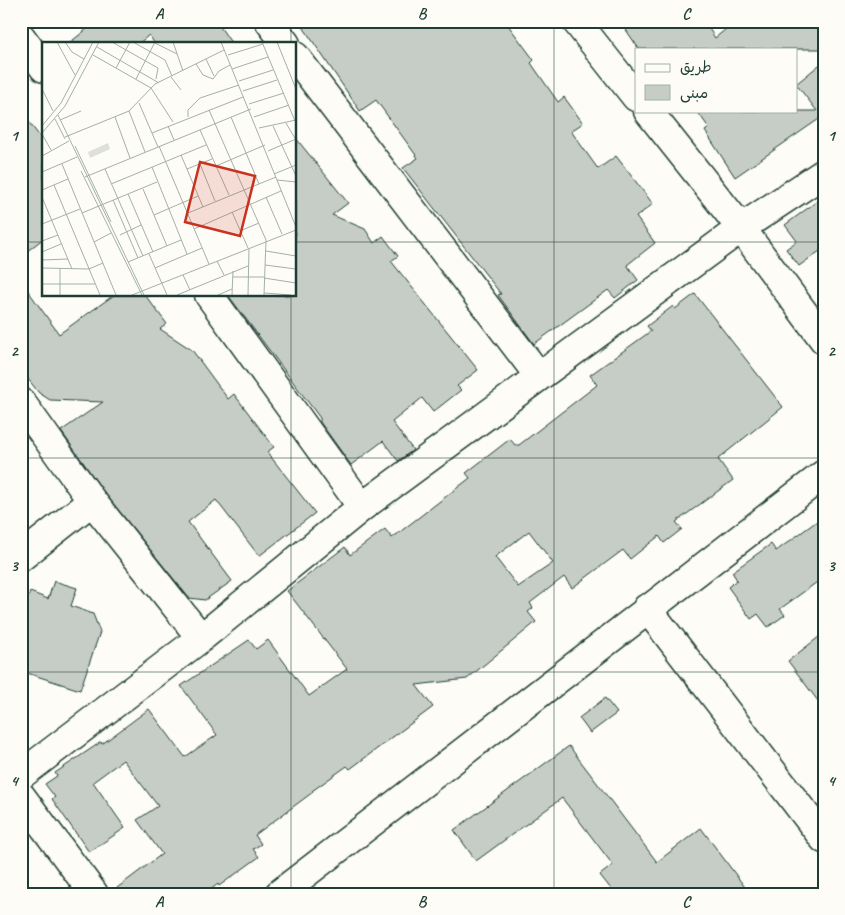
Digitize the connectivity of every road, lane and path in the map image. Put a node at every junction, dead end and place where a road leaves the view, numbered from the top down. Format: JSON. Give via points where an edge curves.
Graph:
{"nodes":[{"id":1,"x":269,"y":21,"type":"edge"},
{"id":2,"x":576,"y":21,"type":"edge"},
{"id":3,"x":21,"y":36,"type":"edge"},
{"id":4,"x":285,"y":42,"type":"edge"},
{"id":5,"x":296,"y":57,"type":"edge"},
{"id":6,"x":42,"y":65,"type":"edge"},
{"id":7,"x":635,"y":96,"type":"edge"},
{"id":8,"x":649,"y":112,"type":"edge"},
{"id":9,"x":824,"y":173,"type":"edge"},
{"id":10,"x":741,"y":228,"type":"junction"},
{"id":11,"x":210,"y":296,"type":"edge"},
{"id":12,"x":824,"y":340,"type":"edge"},
{"id":13,"x":539,"y":376,"type":"junction"},
{"id":14,"x":21,"y":402,"type":"edge"},
{"id":15,"x":824,"y":474,"type":"edge"},
{"id":16,"x":92,"y":501,"type":"junction"},
{"id":17,"x":362,"y":507,"type":"junction"},
{"id":18,"x":21,"y":557,"type":"edge"},
{"id":19,"x":647,"y":608,"type":"junction"},
{"id":20,"x":201,"y":638,"type":"junction"},
{"id":21,"x":21,"y":775,"type":"edge"},
{"id":22,"x":21,"y":796,"type":"edge"},
{"id":23,"x":824,"y":839,"type":"edge"},
{"id":24,"x":94,"y":894,"type":"edge"},
{"id":25,"x":279,"y":894,"type":"edge"}],
"edges":[{"from":1,"to":4,"type":"street"},
{"from":2,"to":7,"type":"street"},
{"from":3,"to":6,"type":"street"},
{"from":5,"to":13,"type":"street"},
{"from":8,"to":10,"type":"street"},
{"from":9,"to":10,"type":"street"},
{"from":10,"to":12,"type":"street"},
{"from":10,"to":13,"type":"street"},
{"from":11,"to":17,"type":"street"},
{"from":13,"to":17,"type":"street"},
{"from":14,"to":16,"type":"street"},
{"from":15,"to":19,"type":"street"},
{"from":16,"to":18,"type":"street"},
{"from":16,"to":20,"type":"street"},
{"from":17,"to":20,"type":"street"},
{"from":19,"to":23,"type":"street"},
{"from":19,"to":25,"type":"street"},
{"from":20,"to":21,"type":"street"},
{"from":22,"to":24,"type":"street"}]}
